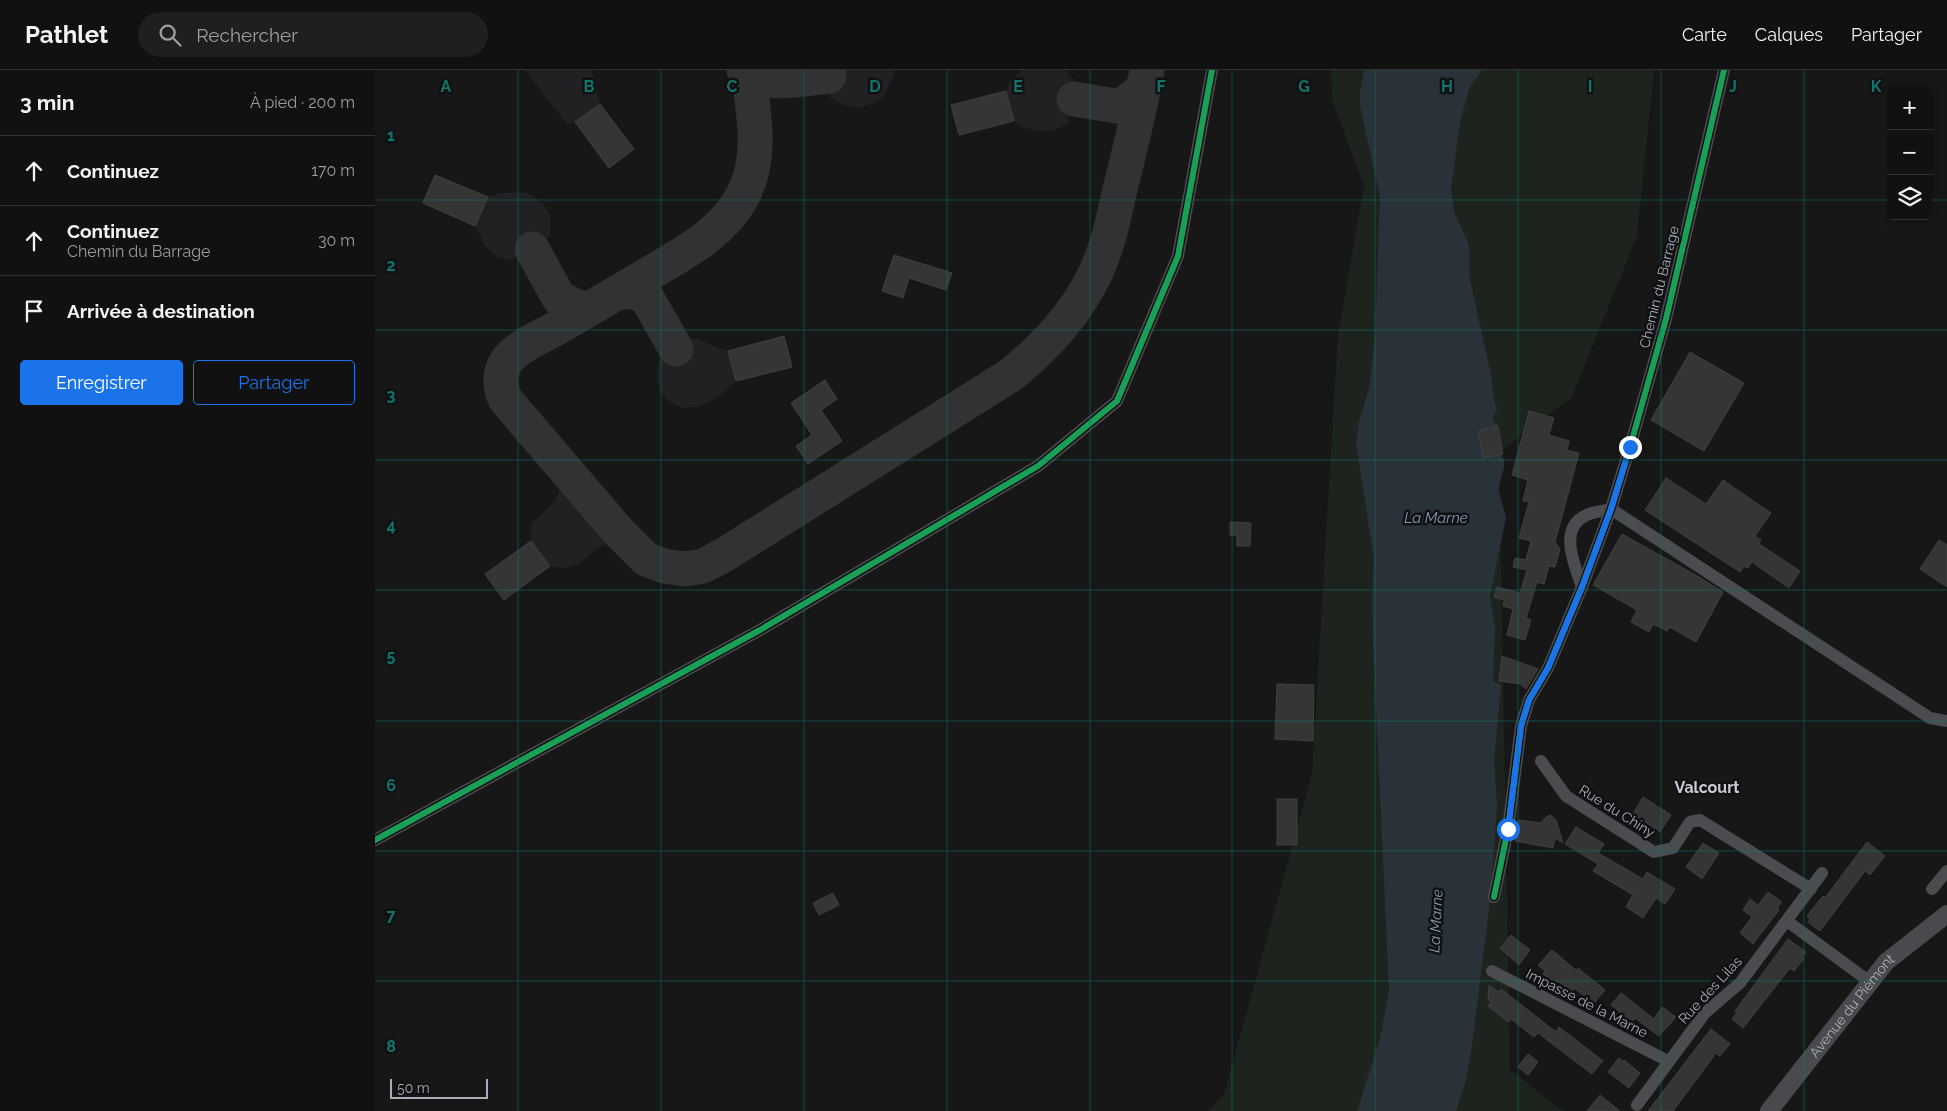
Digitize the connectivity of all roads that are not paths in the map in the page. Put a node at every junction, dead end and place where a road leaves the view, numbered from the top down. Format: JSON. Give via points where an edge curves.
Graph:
{"nodes":[{"id":1,"x":1212,"y":70,"type":"edge"},
{"id":2,"x":1724,"y":70,"type":"edge"},
{"id":3,"x":1611,"y":509,"type":"junction"},
{"id":4,"x":1582,"y":587,"type":"junction"},
{"id":5,"x":1947,"y":721,"type":"edge"},
{"id":6,"x":1541,"y":761,"type":"dead end"},
{"id":7,"x":375,"y":840,"type":"edge"},
{"id":8,"x":1947,"y":871,"type":"edge"},
{"id":9,"x":1822,"y":872,"type":"dead end"},
{"id":10,"x":1811,"y":889,"type":"junction"},
{"id":11,"x":1933,"y":889,"type":"dead end"},
{"id":12,"x":1494,"y":897,"type":"dead end"},
{"id":13,"x":1947,"y":914,"type":"edge"},
{"id":14,"x":1787,"y":921,"type":"junction"},
{"id":15,"x":1492,"y":971,"type":"dead end"},
{"id":16,"x":1870,"y":982,"type":"junction"},
{"id":17,"x":1668,"y":1061,"type":"junction"},
{"id":18,"x":1637,"y":1105,"type":"dead end"},
{"id":19,"x":1769,"y":1111,"type":"edge"}],
"edges":[{"from":1,"to":7,"type":"street","via":[[1178,256],[1117,401],[1030,471],[759,630]]},
{"from":2,"to":3,"type":"street","name":"Chemin du Barrage","via":[[1665,319]]},
{"from":3,"to":4,"type":"street","name":"Chemin du Barrage"},
{"from":3,"to":4,"type":"street","via":[[1586,515],[1571,530],[1569,539]]},
{"from":3,"to":5,"type":"street","via":[[1930,718]]},
{"from":4,"to":12,"type":"street","name":"Chemin du Barrage","via":[[1548,668],[1529,700],[1521,726],[1508,829]]},
{"from":6,"to":10,"type":"street","name":"Rue du Chiny","via":[[1566,796],[1654,852],[1673,848],[1690,822],[1700,820]]},
{"from":8,"to":11,"type":"street"},
{"from":9,"to":10,"type":"street","name":"Rue des Lilas"},
{"from":10,"to":14,"type":"street","name":"Rue des Lilas"},
{"from":13,"to":16,"type":"main road","name":"Avenue du Piémont","via":[[1886,962]]},
{"from":14,"to":16,"type":"street"},
{"from":14,"to":17,"type":"street","name":"Rue des Lilas","via":[[1740,983],[1705,1013]]},
{"from":15,"to":17,"type":"street","name":"Impasse de la Marne"},
{"from":16,"to":19,"type":"main road","name":"Avenue du Piémont"},
{"from":17,"to":18,"type":"street","name":"Rue des Lilas"}]}
